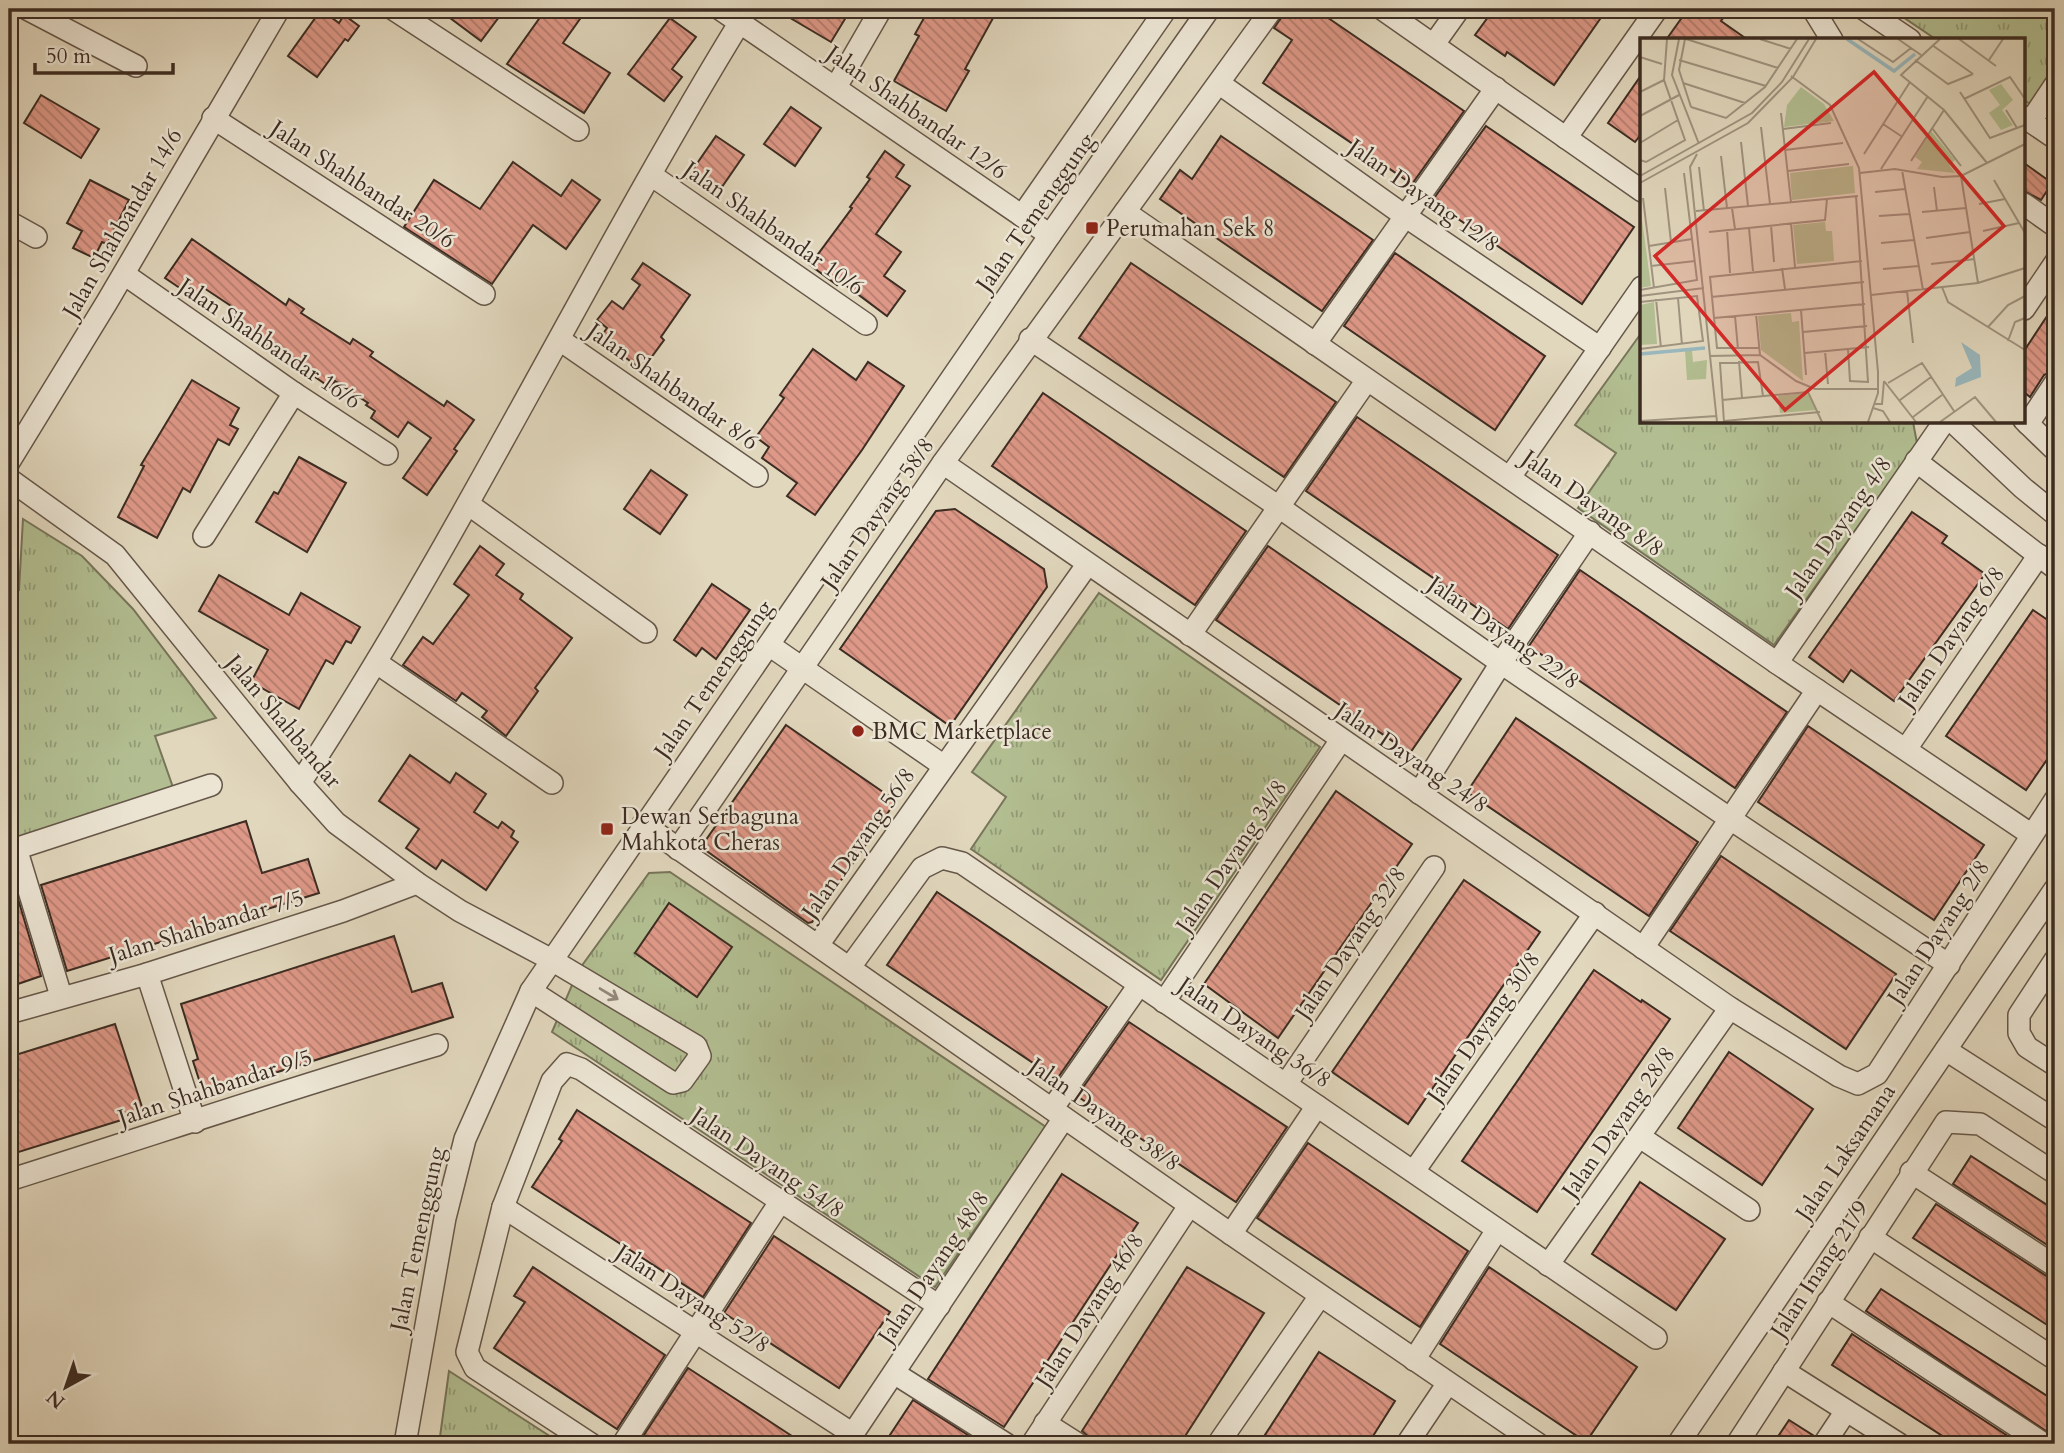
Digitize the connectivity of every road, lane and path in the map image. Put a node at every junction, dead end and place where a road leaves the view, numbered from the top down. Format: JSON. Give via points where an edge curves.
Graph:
{"nodes":[{"id":1,"x":27,"y":9,"type":"edge"},
{"id":2,"x":279,"y":9,"type":"edge"},
{"id":3,"x":393,"y":9,"type":"edge"},
{"id":4,"x":720,"y":9,"type":"edge"},
{"id":5,"x":881,"y":9,"type":"edge"},
{"id":6,"x":1166,"y":9,"type":"edge"},
{"id":7,"x":1209,"y":9,"type":"edge"},
{"id":8,"x":1272,"y":9,"type":"edge"},
{"id":9,"x":1382,"y":9,"type":"edge"},
{"id":10,"x":1459,"y":9,"type":"edge"},
{"id":11,"x":1657,"y":9,"type":"edge"},
{"id":12,"x":1813,"y":9,"type":"edge"},
{"id":13,"x":1864,"y":9,"type":"edge"},
{"id":14,"x":740,"y":22,"type":"junction"},
{"id":15,"x":1831,"y":38,"type":"edge"},
{"id":16,"x":1907,"y":38,"type":"edge"},
{"id":17,"x":1434,"y":44,"type":"junction"},
{"id":18,"x":136,"y":66,"type":"dead end"},
{"id":19,"x":1220,"y":84,"type":"junction"},
{"id":20,"x":2055,"y":85,"type":"edge"},
{"id":21,"x":836,"y":87,"type":"junction"},
{"id":22,"x":1496,"y":88,"type":"junction"},
{"id":23,"x":213,"y":118,"type":"junction"},
{"id":24,"x":2027,"y":119,"type":"edge"},
{"id":25,"x":578,"y":130,"type":"dead end"},
{"id":26,"x":1566,"y":138,"type":"junction"},
{"id":27,"x":2055,"y":138,"type":"edge"},
{"id":28,"x":651,"y":175,"type":"junction"},
{"id":29,"x":1640,"y":190,"type":"edge"},
{"id":30,"x":2025,"y":205,"type":"edge"},
{"id":31,"x":1125,"y":212,"type":"junction"},
{"id":32,"x":1022,"y":216,"type":"junction"},
{"id":33,"x":1405,"y":216,"type":"junction"},
{"id":34,"x":9,"y":222,"type":"edge"},
{"id":35,"x":2055,"y":226,"type":"edge"},
{"id":36,"x":1050,"y":235,"type":"junction"},
{"id":37,"x":36,"y":237,"type":"dead end"},
{"id":38,"x":2055,"y":263,"type":"edge"},
{"id":39,"x":124,"y":274,"type":"junction"},
{"id":40,"x":1640,"y":290,"type":"edge"},
{"id":41,"x":484,"y":294,"type":"dead end"},
{"id":42,"x":2025,"y":305,"type":"edge"},
{"id":43,"x":866,"y":324,"type":"dead end"},
{"id":44,"x":1030,"y":339,"type":"junction"},
{"id":45,"x":559,"y":340,"type":"junction"},
{"id":46,"x":1315,"y":344,"type":"junction"},
{"id":47,"x":1600,"y":348,"type":"junction"},
{"id":48,"x":1367,"y":380,"type":"junction"},
{"id":49,"x":2055,"y":383,"type":"edge"},
{"id":50,"x":294,"y":393,"type":"junction"},
{"id":51,"x":2026,"y":422,"type":"edge"},
{"id":52,"x":1943,"y":424,"type":"edge"},
{"id":53,"x":1955,"y":424,"type":"edge"},
{"id":54,"x":2055,"y":450,"type":"edge"},
{"id":55,"x":387,"y":454,"type":"dead end"},
{"id":56,"x":1916,"y":461,"type":"junction"},
{"id":57,"x":9,"y":462,"type":"edge"},
{"id":58,"x":943,"y":463,"type":"junction"},
{"id":59,"x":757,"y":476,"type":"dead end"},
{"id":60,"x":1510,"y":477,"type":"junction"},
{"id":61,"x":9,"y":479,"type":"edge"},
{"id":62,"x":468,"y":504,"type":"junction"},
{"id":63,"x":1279,"y":507,"type":"junction"},
{"id":64,"x":2055,"y":514,"type":"edge"},
{"id":65,"x":1590,"y":532,"type":"junction"},
{"id":66,"x":204,"y":536,"type":"dead end"},
{"id":67,"x":2047,"y":562,"type":"edge"},
{"id":68,"x":1087,"y":565,"type":"junction"},
{"id":69,"x":646,"y":632,"type":"dead end"},
{"id":70,"x":1190,"y":635,"type":"junction"},
{"id":71,"x":769,"y":645,"type":"junction"},
{"id":72,"x":377,"y":663,"type":"junction"},
{"id":73,"x":1501,"y":663,"type":"junction"},
{"id":74,"x":1777,"y":663,"type":"junction"},
{"id":75,"x":803,"y":667,"type":"junction"},
{"id":76,"x":1817,"y":690,"type":"junction"},
{"id":77,"x":1341,"y":740,"type":"junction"},
{"id":78,"x":1906,"y":748,"type":"junction"},
{"id":79,"x":944,"y":766,"type":"junction"},
{"id":80,"x":300,"y":783,"type":"junction"},
{"id":81,"x":552,"y":783,"type":"dead end"},
{"id":82,"x":211,"y":785,"type":"dead end"},
{"id":83,"x":1419,"y":793,"type":"junction"},
{"id":84,"x":2055,"y":800,"type":"edge"},
{"id":85,"x":1729,"y":818,"type":"junction"},
{"id":86,"x":643,"y":824,"type":"junction"},
{"id":87,"x":2032,"y":835,"type":"junction"},
{"id":88,"x":678,"y":849,"type":"junction"},
{"id":89,"x":12,"y":850,"type":"edge"},
{"id":90,"x":1434,"y":867,"type":"dead end"},
{"id":91,"x":418,"y":883,"type":"junction"},
{"id":92,"x":2055,"y":889,"type":"edge"},
{"id":93,"x":1595,"y":914,"type":"junction"},
{"id":94,"x":818,"y":945,"type":"junction"},
{"id":95,"x":1643,"y":948,"type":"junction"},
{"id":96,"x":550,"y":960,"type":"junction"},
{"id":97,"x":2055,"y":960,"type":"edge"},
{"id":98,"x":1948,"y":965,"type":"junction"},
{"id":99,"x":850,"y":967,"type":"junction"},
{"id":100,"x":147,"y":974,"type":"junction"},
{"id":101,"x":1139,"y":985,"type":"junction"},
{"id":102,"x":531,"y":991,"type":"junction"},
{"id":103,"x":61,"y":996,"type":"junction"},
{"id":104,"x":1164,"y":1002,"type":"junction"},
{"id":105,"x":1730,"y":1008,"type":"junction"},
{"id":106,"x":9,"y":1013,"type":"edge"},
{"id":107,"x":437,"y":1045,"type":"dead end"},
{"id":108,"x":1946,"y":1049,"type":"junction"},
{"id":109,"x":2055,"y":1065,"type":"edge"},
{"id":110,"x":1286,"y":1084,"type":"junction"},
{"id":111,"x":1858,"y":1084,"type":"joint"},
{"id":112,"x":1317,"y":1105,"type":"junction"},
{"id":113,"x":1058,"y":1114,"type":"junction"},
{"id":114,"x":2055,"y":1120,"type":"edge"},
{"id":115,"x":195,"y":1122,"type":"junction"},
{"id":116,"x":1640,"y":1137,"type":"junction"},
{"id":117,"x":1414,"y":1171,"type":"junction"},
{"id":118,"x":1912,"y":1172,"type":"junction"},
{"id":119,"x":2055,"y":1172,"type":"edge"},
{"id":120,"x":9,"y":1180,"type":"edge"},
{"id":121,"x":780,"y":1202,"type":"junction"},
{"id":122,"x":1189,"y":1206,"type":"junction"},
{"id":123,"x":503,"y":1207,"type":"junction"},
{"id":124,"x":1749,"y":1210,"type":"dead end"},
{"id":125,"x":1497,"y":1230,"type":"junction"},
{"id":126,"x":1231,"y":1234,"type":"junction"},
{"id":127,"x":1870,"y":1237,"type":"junction"},
{"id":128,"x":1548,"y":1265,"type":"junction"},
{"id":129,"x":2055,"y":1266,"type":"edge"},
{"id":130,"x":1320,"y":1296,"type":"junction"},
{"id":131,"x":1828,"y":1302,"type":"junction"},
{"id":132,"x":939,"y":1306,"type":"junction"},
{"id":133,"x":695,"y":1330,"type":"junction"},
{"id":134,"x":1656,"y":1338,"type":"dead end"},
{"id":135,"x":2055,"y":1359,"type":"edge"},
{"id":136,"x":1414,"y":1360,"type":"junction"},
{"id":137,"x":1784,"y":1371,"type":"junction"},
{"id":138,"x":894,"y":1373,"type":"junction"},
{"id":139,"x":1448,"y":1383,"type":"junction"},
{"id":140,"x":1846,"y":1411,"type":"junction"},
{"id":141,"x":1045,"y":1423,"type":"junction"},
{"id":142,"x":850,"y":1439,"type":"edge"},
{"id":143,"x":405,"y":1444,"type":"edge"},
{"id":144,"x":591,"y":1444,"type":"edge"},
{"id":145,"x":622,"y":1444,"type":"edge"},
{"id":146,"x":1006,"y":1444,"type":"edge"},
{"id":147,"x":1032,"y":1444,"type":"edge"},
{"id":148,"x":1079,"y":1444,"type":"edge"},
{"id":149,"x":1219,"y":1444,"type":"edge"},
{"id":150,"x":1407,"y":1444,"type":"edge"},
{"id":151,"x":1538,"y":1444,"type":"edge"},
{"id":152,"x":1678,"y":1444,"type":"edge"},
{"id":153,"x":1737,"y":1444,"type":"edge"},
{"id":154,"x":1824,"y":1444,"type":"edge"},
{"id":155,"x":1899,"y":1444,"type":"edge"},
{"id":156,"x":2044,"y":1444,"type":"edge"}],
"edges":[{"from":1,"to":18,"type":"street"},
{"from":2,"to":23,"type":"street","name":"Jalan Shahbandar 14/6"},
{"from":3,"to":25,"type":"street"},
{"from":4,"to":14,"type":"street","name":"Jalan Shahbandar 12/6"},
{"from":5,"to":21,"type":"street"},
{"from":6,"to":32,"type":"street"},
{"from":7,"to":36,"type":"street","name":"Jalan Temenggung"},
{"from":8,"to":19,"type":"street","name":"Jalan Dayang 58/8"},
{"from":9,"to":17,"type":"street"},
{"from":10,"to":17,"type":"street"},
{"from":11,"to":26,"type":"street"},
{"from":12,"to":15,"type":"street"},
{"from":13,"to":16,"type":"street"},
{"from":14,"to":21,"type":"street","name":"Jalan Shahbandar 12/6"},
{"from":14,"to":28,"type":"street"},
{"from":17,"to":22,"type":"street"},
{"from":19,"to":31,"type":"street","name":"Jalan Dayang 58/8"},
{"from":19,"to":33,"type":"street","name":"Jalan Dayang 12/8"},
{"from":20,"to":24,"type":"street"},
{"from":21,"to":32,"type":"street","name":"Jalan Shahbandar 12/6"},
{"from":22,"to":26,"type":"street"},
{"from":22,"to":33,"type":"street"},
{"from":23,"to":39,"type":"street","name":"Jalan Shahbandar 14/6"},
{"from":23,"to":41,"type":"street","name":"Jalan Shahbandar 20/6"},
{"from":24,"to":27,"type":"street"},
{"from":26,"to":29,"type":"street"},
{"from":28,"to":43,"type":"street","name":"Jalan Shahbandar 10/6"},
{"from":28,"to":45,"type":"street"},
{"from":30,"to":35,"type":"street"},
{"from":31,"to":44,"type":"street","name":"Jalan Dayang 58/8"},
{"from":31,"to":46,"type":"street","name":"Jalan Dayang 8/8"},
{"from":32,"to":36,"type":"street","name":"Jalan Shahbandar 12/6"},
{"from":33,"to":46,"type":"street"},
{"from":33,"to":47,"type":"street","name":"Jalan Dayang 12/8"},
{"from":34,"to":37,"type":"street"},
{"from":36,"to":71,"type":"street","name":"Jalan Temenggung"},
{"from":38,"to":42,"type":"street"},
{"from":39,"to":50,"type":"street","name":"Jalan Shahbandar 16/6"},
{"from":39,"to":57,"type":"street","name":"Jalan Shahbandar 14/6"},
{"from":40,"to":47,"type":"street"},
{"from":44,"to":58,"type":"street","name":"Jalan Dayang 58/8"},
{"from":44,"to":63,"type":"street","name":"Jalan Dayang 22/8"},
{"from":45,"to":59,"type":"street","name":"Jalan Shahbandar 8/6"},
{"from":45,"to":62,"type":"street"},
{"from":46,"to":48,"type":"street","name":"Jalan Dayang 8/8"},
{"from":47,"to":60,"type":"street"},
{"from":48,"to":60,"type":"street","name":"Jalan Dayang 8/8"},
{"from":48,"to":63,"type":"street"},
{"from":49,"to":51,"type":"street"},
{"from":50,"to":55,"type":"street","name":"Jalan Shahbandar 16/6"},
{"from":50,"to":66,"type":"street"},
{"from":51,"to":54,"type":"street"},
{"from":52,"to":56,"type":"street","name":"Jalan Dayang 4/8"},
{"from":53,"to":64,"type":"street"},
{"from":56,"to":67,"type":"street"},
{"from":56,"to":74,"type":"street","name":"Jalan Dayang 4/8"},
{"from":58,"to":68,"type":"street","name":"Jalan Dayang 24/8"},
{"from":58,"to":75,"type":"street","name":"Jalan Dayang 58/8"},
{"from":60,"to":65,"type":"street","name":"Jalan Dayang 8/8"},
{"from":61,"to":80,"type":"street","name":"Jalan Shahbandar","via":[[115,555]]},
{"from":62,"to":69,"type":"street"},
{"from":62,"to":72,"type":"street"},
{"from":63,"to":70,"type":"street"},
{"from":63,"to":73,"type":"street","name":"Jalan Dayang 22/8"},
{"from":65,"to":73,"type":"street"},
{"from":65,"to":74,"type":"street","name":"Jalan Dayang 8/8"},
{"from":67,"to":78,"type":"street","name":"Jalan Dayang 6/8"},
{"from":68,"to":70,"type":"street","name":"Jalan Dayang 24/8"},
{"from":68,"to":79,"type":"street","name":"Jalan Dayang 56/8"},
{"from":70,"to":77,"type":"street","name":"Jalan Dayang 24/8"},
{"from":71,"to":75,"type":"street"},
{"from":71,"to":86,"type":"street","name":"Jalan Temenggung"},
{"from":72,"to":80,"type":"street"},
{"from":72,"to":81,"type":"street"},
{"from":73,"to":83,"type":"street"},
{"from":73,"to":85,"type":"street","name":"Jalan Dayang 22/8"},
{"from":74,"to":76,"type":"street","name":"Jalan Dayang 8/8"},
{"from":75,"to":79,"type":"street"},
{"from":75,"to":88,"type":"street","name":"Jalan Dayang 58/8"},
{"from":76,"to":78,"type":"street","name":"Jalan Dayang 8/8"},
{"from":76,"to":85,"type":"street"},
{"from":77,"to":83,"type":"street","name":"Jalan Dayang 24/8"},
{"from":77,"to":104,"type":"street","name":"Jalan Dayang 34/8"},
{"from":78,"to":87,"type":"street","name":"Jalan Dayang 8/8"},
{"from":79,"to":94,"type":"street","name":"Jalan Dayang 56/8"},
{"from":80,"to":91,"type":"street","name":"Jalan Shahbandar","via":[[336,823]]},
{"from":82,"to":89,"type":"street"},
{"from":83,"to":93,"type":"street","name":"Jalan Dayang 24/8"},
{"from":84,"to":87,"type":"street","name":"Jalan Dayang 2/8"},
{"from":85,"to":95,"type":"street"},
{"from":85,"to":98,"type":"street","name":"Jalan Dayang 22/8"},
{"from":86,"to":88,"type":"street","name":"Jalan Dayang 38/8"},
{"from":86,"to":96,"type":"street","name":"Jalan Temenggung"},
{"from":87,"to":98,"type":"street","name":"Jalan Dayang 2/8"},
{"from":88,"to":94,"type":"street","name":"Jalan Dayang 38/8"},
{"from":89,"to":103,"type":"street"},
{"from":90,"to":110,"type":"street","name":"Jalan Dayang 32/8"},
{"from":91,"to":96,"type":"street","name":"Jalan Shahbandar"},
{"from":91,"to":100,"type":"street","name":"Jalan Shahbandar 7/5"},
{"from":92,"to":108,"type":"street","name":"Jalan Laksamana"},
{"from":93,"to":95,"type":"street","name":"Jalan Dayang 24/8"},
{"from":93,"to":117,"type":"street","name":"Jalan Dayang 30/8"},
{"from":94,"to":99,"type":"street","name":"Jalan Dayang 38/8"},
{"from":95,"to":105,"type":"street","name":"Jalan Dayang 24/8"},
{"from":96,"to":102,"type":"street","name":"Jalan Temenggung"},
{"from":96,"to":102,"type":"street","name":"Jalan Shahbandar","one_way":true,"via":[[696,1046],[700,1056],[682,1081],[673,1083]]},
{"from":97,"to":109,"type":"street","via":[[2019,1015],[2019,1033],[2027,1047]]},
{"from":98,"to":111,"type":"street","name":"Jalan Dayang 2/8","via":[[1877,1073]]},
{"from":99,"to":101,"type":"street","name":"Jalan Dayang 36/8","via":[[922,868],[942,858],[962,863]]},
{"from":99,"to":113,"type":"street","name":"Jalan Dayang 38/8"},
{"from":100,"to":103,"type":"street","name":"Jalan Shahbandar 7/5"},
{"from":100,"to":115,"type":"street"},
{"from":101,"to":104,"type":"street","name":"Jalan Dayang 36/8"},
{"from":101,"to":113,"type":"street","name":"Jalan Dayang 48/8"},
{"from":102,"to":143,"type":"street","name":"Jalan Temenggung","via":[[466,1139],[445,1218]]},
{"from":103,"to":106,"type":"street","name":"Jalan Shahbandar 7/5"},
{"from":104,"to":110,"type":"street","name":"Jalan Dayang 36/8"},
{"from":105,"to":111,"type":"street","name":"Jalan Dayang 24/8"},
{"from":105,"to":116,"type":"street","name":"Jalan Dayang 28/8"},
{"from":107,"to":115,"type":"street","name":"Jalan Shahbandar 9/5"},
{"from":108,"to":114,"type":"street"},
{"from":108,"to":152,"type":"street","name":"Jalan Laksamana"},
{"from":110,"to":112,"type":"street","name":"Jalan Dayang 36/8"},
{"from":112,"to":117,"type":"street","name":"Jalan Dayang 36/8"},
{"from":112,"to":126,"type":"street"},
{"from":113,"to":122,"type":"street","name":"Jalan Dayang 38/8"},
{"from":113,"to":132,"type":"street","name":"Jalan Dayang 48/8"},
{"from":115,"to":120,"type":"street","name":"Jalan Shahbandar 9/5"},
{"from":116,"to":124,"type":"street"},
{"from":116,"to":128,"type":"street","name":"Jalan Dayang 28/8"},
{"from":117,"to":125,"type":"street","name":"Jalan Dayang 36/8"},
{"from":118,"to":119,"type":"street","name":"Jalan Inang 21/9","via":[[1946,1122],[1980,1124]]},
{"from":118,"to":127,"type":"street","name":"Jalan Inang 21/9"},
{"from":118,"to":129,"type":"street"},
{"from":121,"to":123,"type":"street","name":"Jalan Dayang 54/8","via":[[567,1064],[552,1081]]},
{"from":121,"to":132,"type":"street","name":"Jalan Dayang 54/8"},
{"from":121,"to":133,"type":"street"},
{"from":122,"to":126,"type":"street","name":"Jalan Dayang 38/8"},
{"from":122,"to":141,"type":"street","name":"Jalan Dayang 46/8"},
{"from":123,"to":133,"type":"street","name":"Jalan Dayang 52/8"},
{"from":123,"to":144,"type":"street","via":[[467,1352],[475,1368]]},
{"from":125,"to":128,"type":"street","name":"Jalan Dayang 36/8"},
{"from":125,"to":136,"type":"street"},
{"from":126,"to":130,"type":"street","name":"Jalan Dayang 38/8"},
{"from":127,"to":131,"type":"street","name":"Jalan Inang 21/9"},
{"from":127,"to":135,"type":"street"},
{"from":128,"to":134,"type":"street","name":"Jalan Dayang 36/8"},
{"from":130,"to":136,"type":"street","name":"Jalan Dayang 38/8"},
{"from":130,"to":149,"type":"street"},
{"from":131,"to":137,"type":"street","name":"Jalan Inang 21/9"},
{"from":131,"to":156,"type":"street"},
{"from":132,"to":138,"type":"street","name":"Jalan Dayang 48/8"},
{"from":133,"to":142,"type":"street","name":"Jalan Dayang 52/8"},
{"from":133,"to":145,"type":"street"},
{"from":136,"to":139,"type":"street","name":"Jalan Dayang 38/8"},
{"from":137,"to":140,"type":"street"},
{"from":137,"to":153,"type":"street","name":"Jalan Inang 21/9"},
{"from":138,"to":142,"type":"street","name":"Jalan Dayang 48/8"},
{"from":138,"to":146,"type":"street"},
{"from":139,"to":150,"type":"street"},
{"from":139,"to":151,"type":"street","name":"Jalan Dayang 38/8"},
{"from":140,"to":154,"type":"street"},
{"from":140,"to":155,"type":"street"},
{"from":141,"to":147,"type":"street","name":"Jalan Dayang 46/8"},
{"from":141,"to":148,"type":"street"}]}
